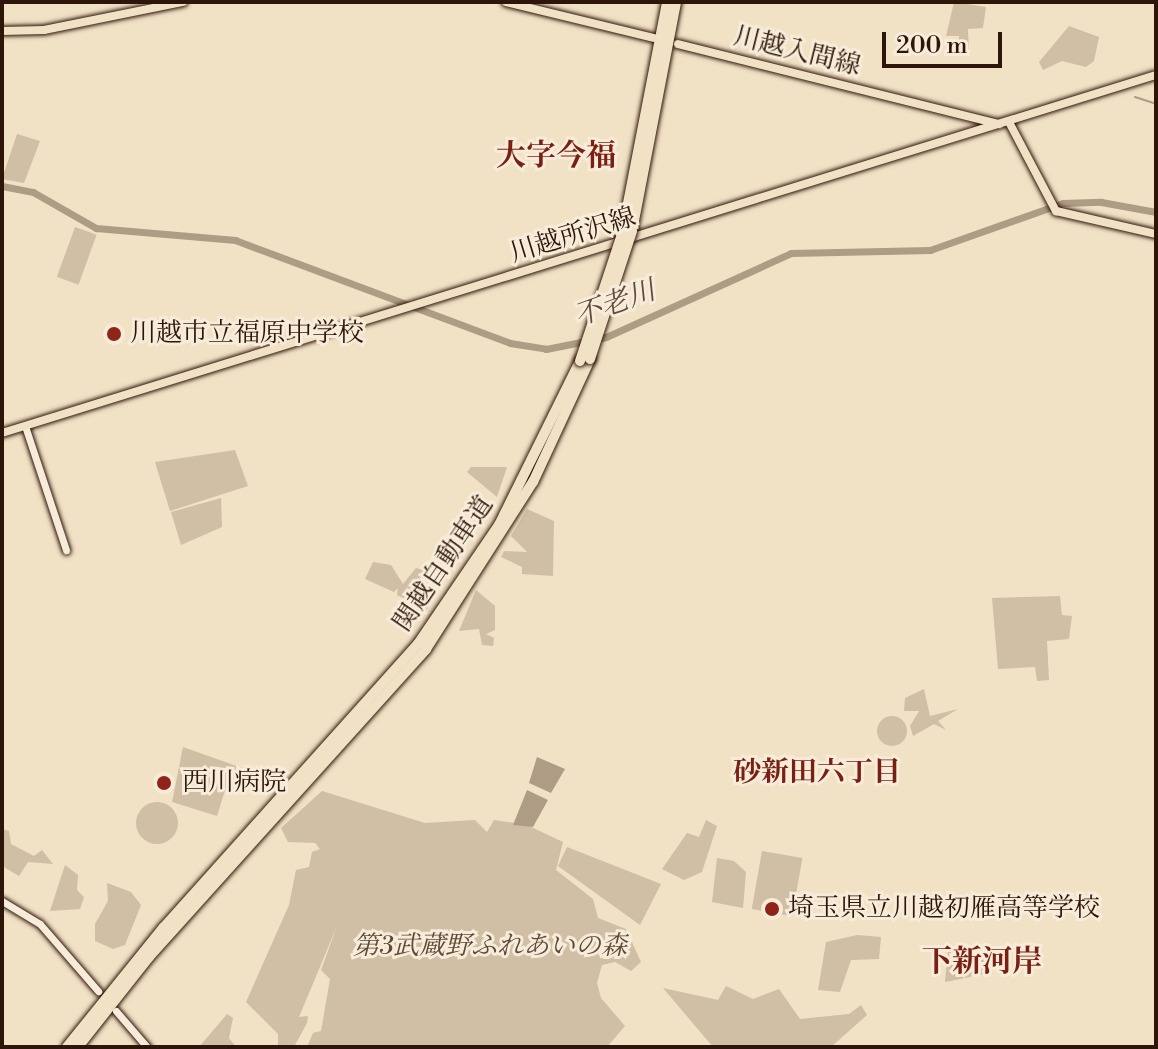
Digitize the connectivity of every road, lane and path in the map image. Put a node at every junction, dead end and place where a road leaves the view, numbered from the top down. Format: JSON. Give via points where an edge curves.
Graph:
{"nodes":[{"id":1,"x":183,"y":2,"type":"edge"},
{"id":2,"x":506,"y":2,"type":"edge"},
{"id":3,"x":667,"y":2,"type":"edge"},
{"id":4,"x":676,"y":2,"type":"edge"},
{"id":5,"x":2,"y":31,"type":"edge"},
{"id":6,"x":654,"y":38,"type":"dead end"},
{"id":7,"x":678,"y":44,"type":"dead end"},
{"id":8,"x":1156,"y":75,"type":"edge"},
{"id":9,"x":1009,"y":122,"type":"junction"},
{"id":10,"x":999,"y":124,"type":"junction"},
{"id":11,"x":627,"y":233,"type":"junction"},
{"id":12,"x":1156,"y":234,"type":"edge"},
{"id":13,"x":585,"y":360,"type":"junction"},
{"id":14,"x":25,"y":426,"type":"junction"},
{"id":15,"x":2,"y":433,"type":"edge"},
{"id":16,"x":66,"y":550,"type":"dead end"},
{"id":17,"x":2,"y":901,"type":"edge"},
{"id":18,"x":98,"y":991,"type":"dead end"},
{"id":19,"x":116,"y":1011,"type":"dead end"},
{"id":20,"x":67,"y":1047,"type":"edge"},
{"id":21,"x":78,"y":1047,"type":"edge"},
{"id":22,"x":147,"y":1047,"type":"edge"}],
"edges":[{"from":1,"to":5,"type":"main road","via":[[44,30]]},
{"from":2,"to":6,"type":"main road"},
{"from":3,"to":11,"type":"highway","name":"関越自動車道"},
{"from":4,"to":11,"type":"highway","name":"関越自動車道"},
{"from":7,"to":10,"type":"main road","name":"川越入間線"},
{"from":8,"to":9,"type":"main road","name":"川越所沢線"},
{"from":9,"to":10,"type":"main road","name":"川越所沢線"},
{"from":9,"to":12,"type":"main road","via":[[1054,205]]},
{"from":10,"to":14,"type":"main road","name":"川越所沢線"},
{"from":11,"to":13,"type":"highway","name":"関越自動車道","bridge":true},
{"from":13,"to":20,"type":"highway","name":"関越自動車道","via":[[499,525],[418,644],[156,937]]},
{"from":13,"to":21,"type":"highway","name":"関越自動車道","via":[[533,482],[426,649],[149,957]]},
{"from":14,"to":15,"type":"main road","name":"川越所沢線"},
{"from":14,"to":16,"type":"street"},
{"from":17,"to":18,"type":"street","via":[[40,924]]},
{"from":19,"to":22,"type":"street"}]}
